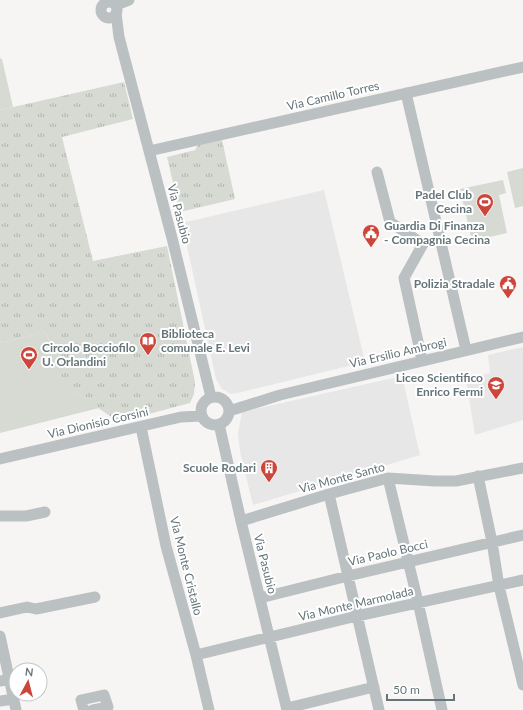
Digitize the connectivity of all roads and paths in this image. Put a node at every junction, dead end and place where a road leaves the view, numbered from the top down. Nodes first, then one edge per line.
1 (129, 0) edge
2 (115, 5) edge
3 (103, 8) edge
4 (119, 37) junction
5 (523, 67) edge
6 (406, 93) junction
7 (149, 151) junction
8 (377, 172) dead end
9 (523, 337) edge
10 (466, 350) junction
11 (422, 360) junction
12 (211, 398) junction
13 (228, 407) junction
14 (202, 416) junction
15 (219, 424) junction
16 (141, 427) junction
17 (0, 459) edge
18 (523, 468) edge
19 (478, 476) junction
20 (388, 478) junction
21 (329, 494) junction
22 (45, 512) dead end
23 (0, 516) edge
24 (241, 521) junction
25 (523, 535) edge
26 (492, 542) junction
27 (408, 562) junction
28 (348, 576) junction
29 (523, 580) edge
30 (499, 586) junction
31 (95, 597) dead end
32 (260, 598) junction
33 (418, 602) junction
34 (0, 613) edge
35 (358, 616) junction
36 (0, 636) edge
37 (269, 637) junction
38 (196, 655) junction
39 (5, 680) edge
40 (523, 685) edge
41 (374, 687) junction
42 (287, 709) edge
43 (84, 710) edge
44 (93, 710) edge
45 (209, 710) edge
46 (379, 710) edge
47 (442, 710) edge

1 - 2 street
2 - 3 street, Via Pasubio
2 - 4 street, Via Pasubio
3 - 4 street, Via Pasubio
4 - 7 street, Via Pasubio
5 - 6 street, Via Camillo Torres
6 - 7 street, Via Camillo Torres
6 - 10 street
7 - 12 street, Via Pasubio
8 - 11 street
9 - 10 street, Via Ersilio Ambrogi
10 - 11 street, Via Ersilio Ambrogi
11 - 13 street, Via Ersilio Ambrogi
12 - 13 street
12 - 14 street
13 - 15 street
14 - 15 street
14 - 16 street, Via Dionisio Corsini
15 - 24 street, Via Pasubio
16 - 17 street, Via Dionisio Corsini
16 - 38 street, Via Monte Cristallo
18 - 19 street, Via Monte Santo
19 - 20 street, Via Monte Santo
19 - 26 street
20 - 21 street, Via Monte Santo
20 - 27 street
21 - 24 street, Via Monte Santo
21 - 28 street
22 - 23 street
24 - 32 street, Via Pasubio
25 - 26 street, Via Paolo Bocci
26 - 27 street, Via Paolo Bocci
26 - 30 street
27 - 28 street, Via Paolo Bocci
27 - 33 street
28 - 32 street, Via Paolo Bocci
28 - 35 street
29 - 30 street, Via Monte Marmolada
30 - 33 street, Via Monte Marmolada
30 - 40 street
31 - 34 street
32 - 37 street, Via Pasubio
33 - 35 street, Via Monte Marmolada
33 - 47 street
35 - 37 street, Via Monte Marmolada
35 - 41 street
36 - 39 street
37 - 38 street, Via Monte Marmolada
37 - 42 street, Via Pasubio
38 - 45 street, Via Monte Cristallo
41 - 42 street
41 - 46 street
43 - 44 street

